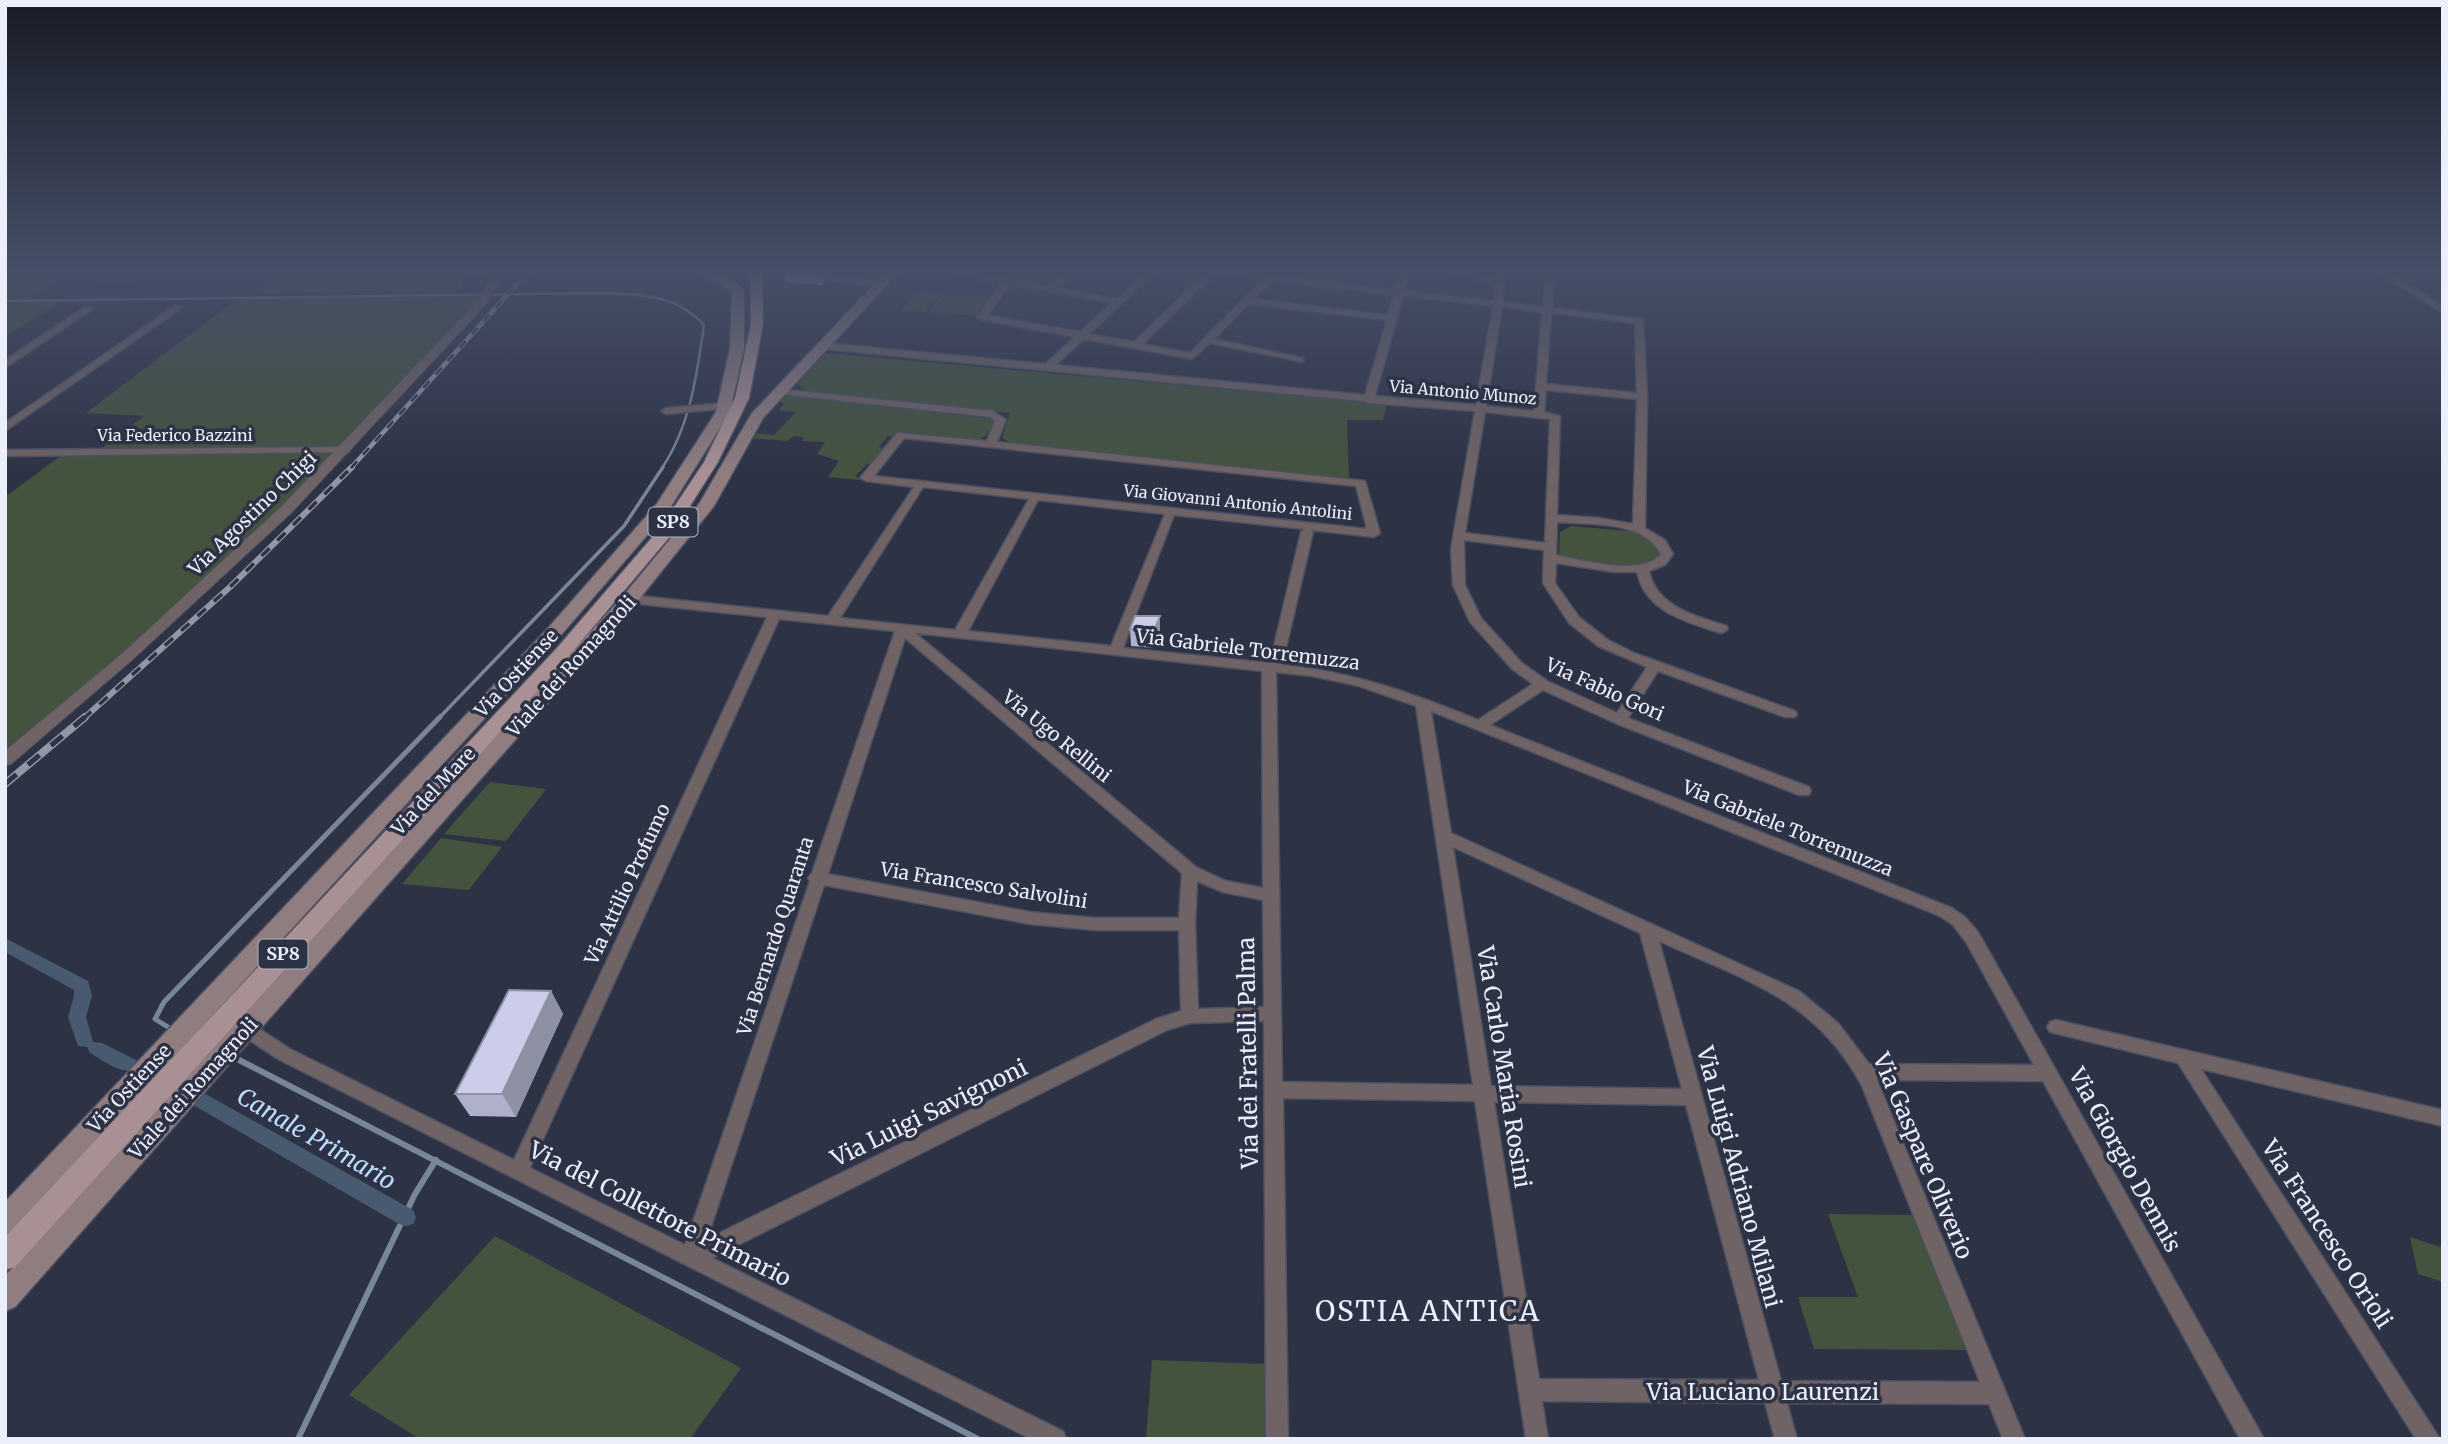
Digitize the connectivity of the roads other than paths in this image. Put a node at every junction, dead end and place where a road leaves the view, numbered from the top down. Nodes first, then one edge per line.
1 (44, 338) edge
2 (134, 338) edge
3 (448, 338) edge
4 (737, 338) edge
5 (754, 338) edge
6 (831, 338) edge
7 (1079, 338) edge
8 (1095, 338) edge
9 (1144, 338) edge
10 (1386, 338) edge
11 (1491, 338) edge
12 (1545, 338) edge
13 (1640, 338) edge
14 (1207, 340) joint
15 (824, 346) junction
16 (1136, 346) junction
17 (1300, 360) dead end
18 (5, 365) edge
19 (1048, 367) junction
20 (1541, 386) junction
21 (781, 391) junction
22 (1642, 397) junction
23 (1369, 400) junction
24 (715, 407) junction
25 (1480, 410) junction
26 (666, 411) dead end
27 (1539, 414) junction
28 (5, 428) edge
29 (991, 444) junction
30 (345, 450) junction
31 (5, 453) edge
32 (918, 489) dead end
33 (1033, 501) dead end
34 (1169, 516) dead end
35 (1552, 518) junction
36 (1639, 528) junction
37 (1307, 532) dead end
38 (1459, 536) junction
39 (1550, 553) junction
40 (1643, 571) junction
41 (631, 599) junction
42 (774, 615) junction
43 (832, 620) junction
44 (902, 629) junction
45 (1723, 629) dead end
46 (959, 635) junction
47 (1115, 652) junction
48 (1654, 667) junction
49 (1272, 668) junction
50 (1542, 684) junction
51 (1423, 703) junction
52 (1790, 714) dead end
53 (1620, 720) junction
54 (1478, 726) junction
55 (5, 760) edge
56 (1804, 791) dead end
57 (1443, 836) junction
58 (1190, 871) junction
59 (816, 878) junction
60 (1271, 896) junction
61 (1947, 912) joint
62 (1187, 924) junction
63 (1647, 928) junction
64 (1273, 1014) junction
65 (1190, 1016) junction
66 (2056, 1027) dead end
67 (246, 1029) junction
68 (2183, 1056) junction
69 (1864, 1072) junction
70 (2048, 1073) junction
71 (1273, 1090) junction
72 (1484, 1093) junction
73 (1692, 1097) junction
74 (2443, 1118) edge
75 (519, 1170) junction
76 (5, 1222) edge
77 (5, 1257) edge
78 (691, 1258) junction
79 (5, 1297) edge
80 (1531, 1390) junction
81 (1773, 1393) junction
82 (1996, 1393) junction
83 (1055, 1439) edge
84 (1277, 1439) edge
85 (1537, 1439) edge
86 (1786, 1439) edge
87 (2014, 1439) edge
88 (2253, 1439) edge
89 (2429, 1439) edge

1 - 18 street
2 - 28 street
3 - 30 street, Via Agostino Chigi
4 - 24 main road, Via Ostiense
5 - 77 main road, Via del Mare / SP8
6 - 15 main road, Viale dei Romagnoli
7 - 19 street
8 - 16 street
9 - 16 street
10 - 23 street
11 - 25 street, Via Fabio Gori
12 - 20 street
13 - 22 street
14 - 16 street
14 - 17 street
15 - 19 street, Via Antonio Munoz
15 - 21 main road, Viale dei Romagnoli
19 - 23 street, Via Antonio Munoz
20 - 22 street
20 - 27 street
21 - 29 street
21 - 41 main road, Viale dei Romagnoli
22 - 36 street
23 - 25 street, Via Antonio Munoz
24 - 26 street
24 - 76 main road, Via Ostiense
25 - 27 street, Via Antonio Munoz
25 - 38 street, Via Fabio Gori
27 - 35 street, Via Antonio Munoz
29 - 29 street, Via Giovanni Antonio Antolini
30 - 31 street, Via Federico Bazzini
30 - 55 street, Via Agostino Chigi
32 - 43 street
33 - 46 street
34 - 47 street
35 - 36 street
35 - 39 street
36 - 40 street
37 - 49 street, Via dei Fratelli Palma
38 - 39 street
38 - 50 street, Via Fabio Gori
39 - 40 street
39 - 48 street
40 - 45 street
41 - 42 street, Via Gabriele Torremuzza
41 - 67 main road, Viale dei Romagnoli
42 - 43 street, Via Gabriele Torremuzza
42 - 75 street, Via Attilio Profumo
43 - 44 street, Via Gabriele Torremuzza
44 - 46 street, Via Gabriele Torremuzza
44 - 58 street, Via Ugo Rellini
44 - 59 street, Via Bernardo Quaranta
46 - 47 street, Via Gabriele Torremuzza
47 - 49 street, Via Gabriele Torremuzza
48 - 52 street
48 - 53 street
49 - 51 street, Via Gabriele Torremuzza
49 - 60 street, Via dei Fratelli Palma
50 - 53 street, Via Fabio Gori
50 - 54 street
51 - 54 street, Via Gabriele Torremuzza
51 - 57 street, Via Carlo Maria Rosini
53 - 56 street, Via Fabio Gori
54 - 61 street, Via Gabriele Torremuzza
57 - 63 street, Via Gaspare Oliverio
57 - 72 street, Via Carlo Maria Rosini
58 - 60 street, Via Ugo Rellini
58 - 62 street
59 - 62 street, Via Francesco Salvolini
59 - 78 street, Via Bernardo Quaranta
60 - 64 street, Via dei Fratelli Palma
61 - 70 street, Via Giorgio Dennis
62 - 65 street
63 - 69 street, Via Gaspare Oliverio
63 - 73 street, Via Luigi Adriano Milani
64 - 65 street, Via Luigi Savignoni
64 - 71 street, Via dei Fratelli Palma
65 - 78 street, Via Luigi Savignoni
66 - 68 street
67 - 75 street, Via del Collettore Primario
67 - 79 main road, Viale dei Romagnoli
68 - 74 street
68 - 89 street, Via Francesco Orioli
69 - 70 street
69 - 82 street, Via Gaspare Oliverio
70 - 88 street, Via Giorgio Dennis
71 - 72 street
71 - 84 street, Via dei Fratelli Palma
72 - 73 street
72 - 80 street, Via Carlo Maria Rosini
73 - 81 street, Via Luigi Adriano Milani
75 - 78 street, Via del Collettore Primario
78 - 83 street, Via del Collettore Primario
80 - 81 street, Via Luciano Laurenzi
80 - 85 street, Via Carlo Maria Rosini
81 - 82 street, Via Luciano Laurenzi
81 - 86 street, Via Luigi Adriano Milani
82 - 87 street, Via Gaspare Oliverio

